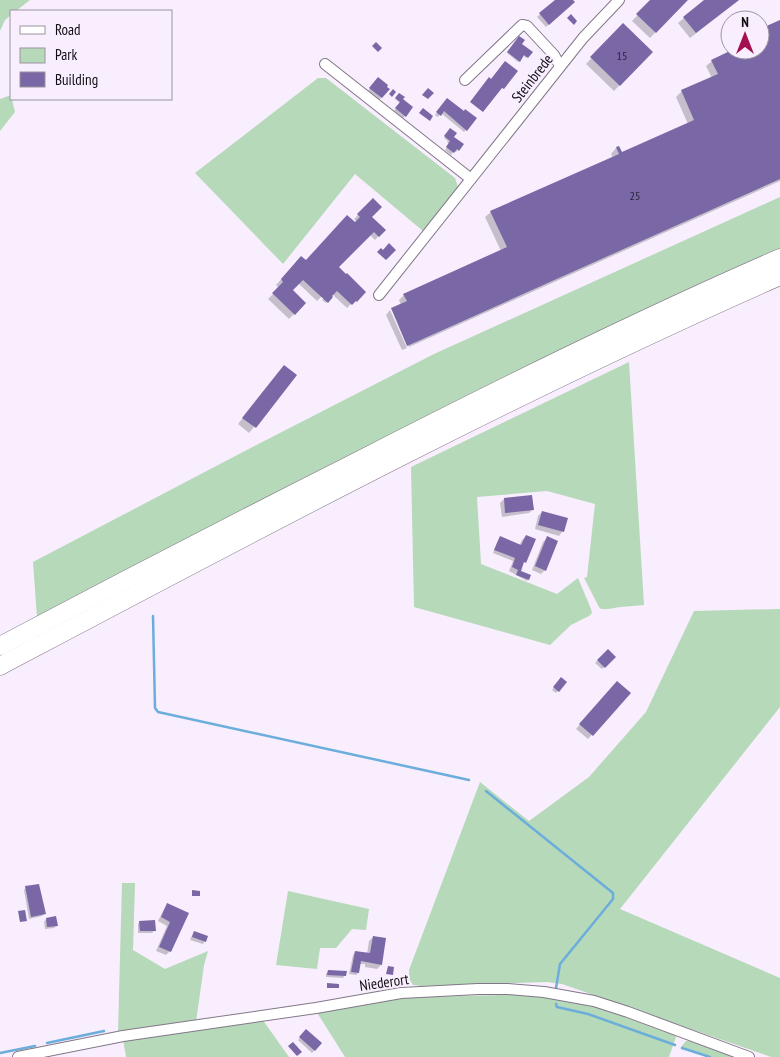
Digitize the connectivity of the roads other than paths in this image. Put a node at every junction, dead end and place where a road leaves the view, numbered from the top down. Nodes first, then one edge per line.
1 (619, 0) edge
2 (325, 64) dead end
3 (560, 66) junction
4 (466, 80) dead end
5 (472, 179) junction
6 (780, 258) edge
7 (780, 276) edge
8 (379, 295) dead end
9 (0, 646) edge
10 (0, 666) edge
11 (18, 1057) edge
12 (749, 1057) edge

1 - 3 street, Steinbrede
2 - 5 street
3 - 4 street
3 - 5 street, Steinbrede
5 - 8 street, Steinbrede
6 - 9 highway
7 - 10 highway
11 - 12 street, Niederort

